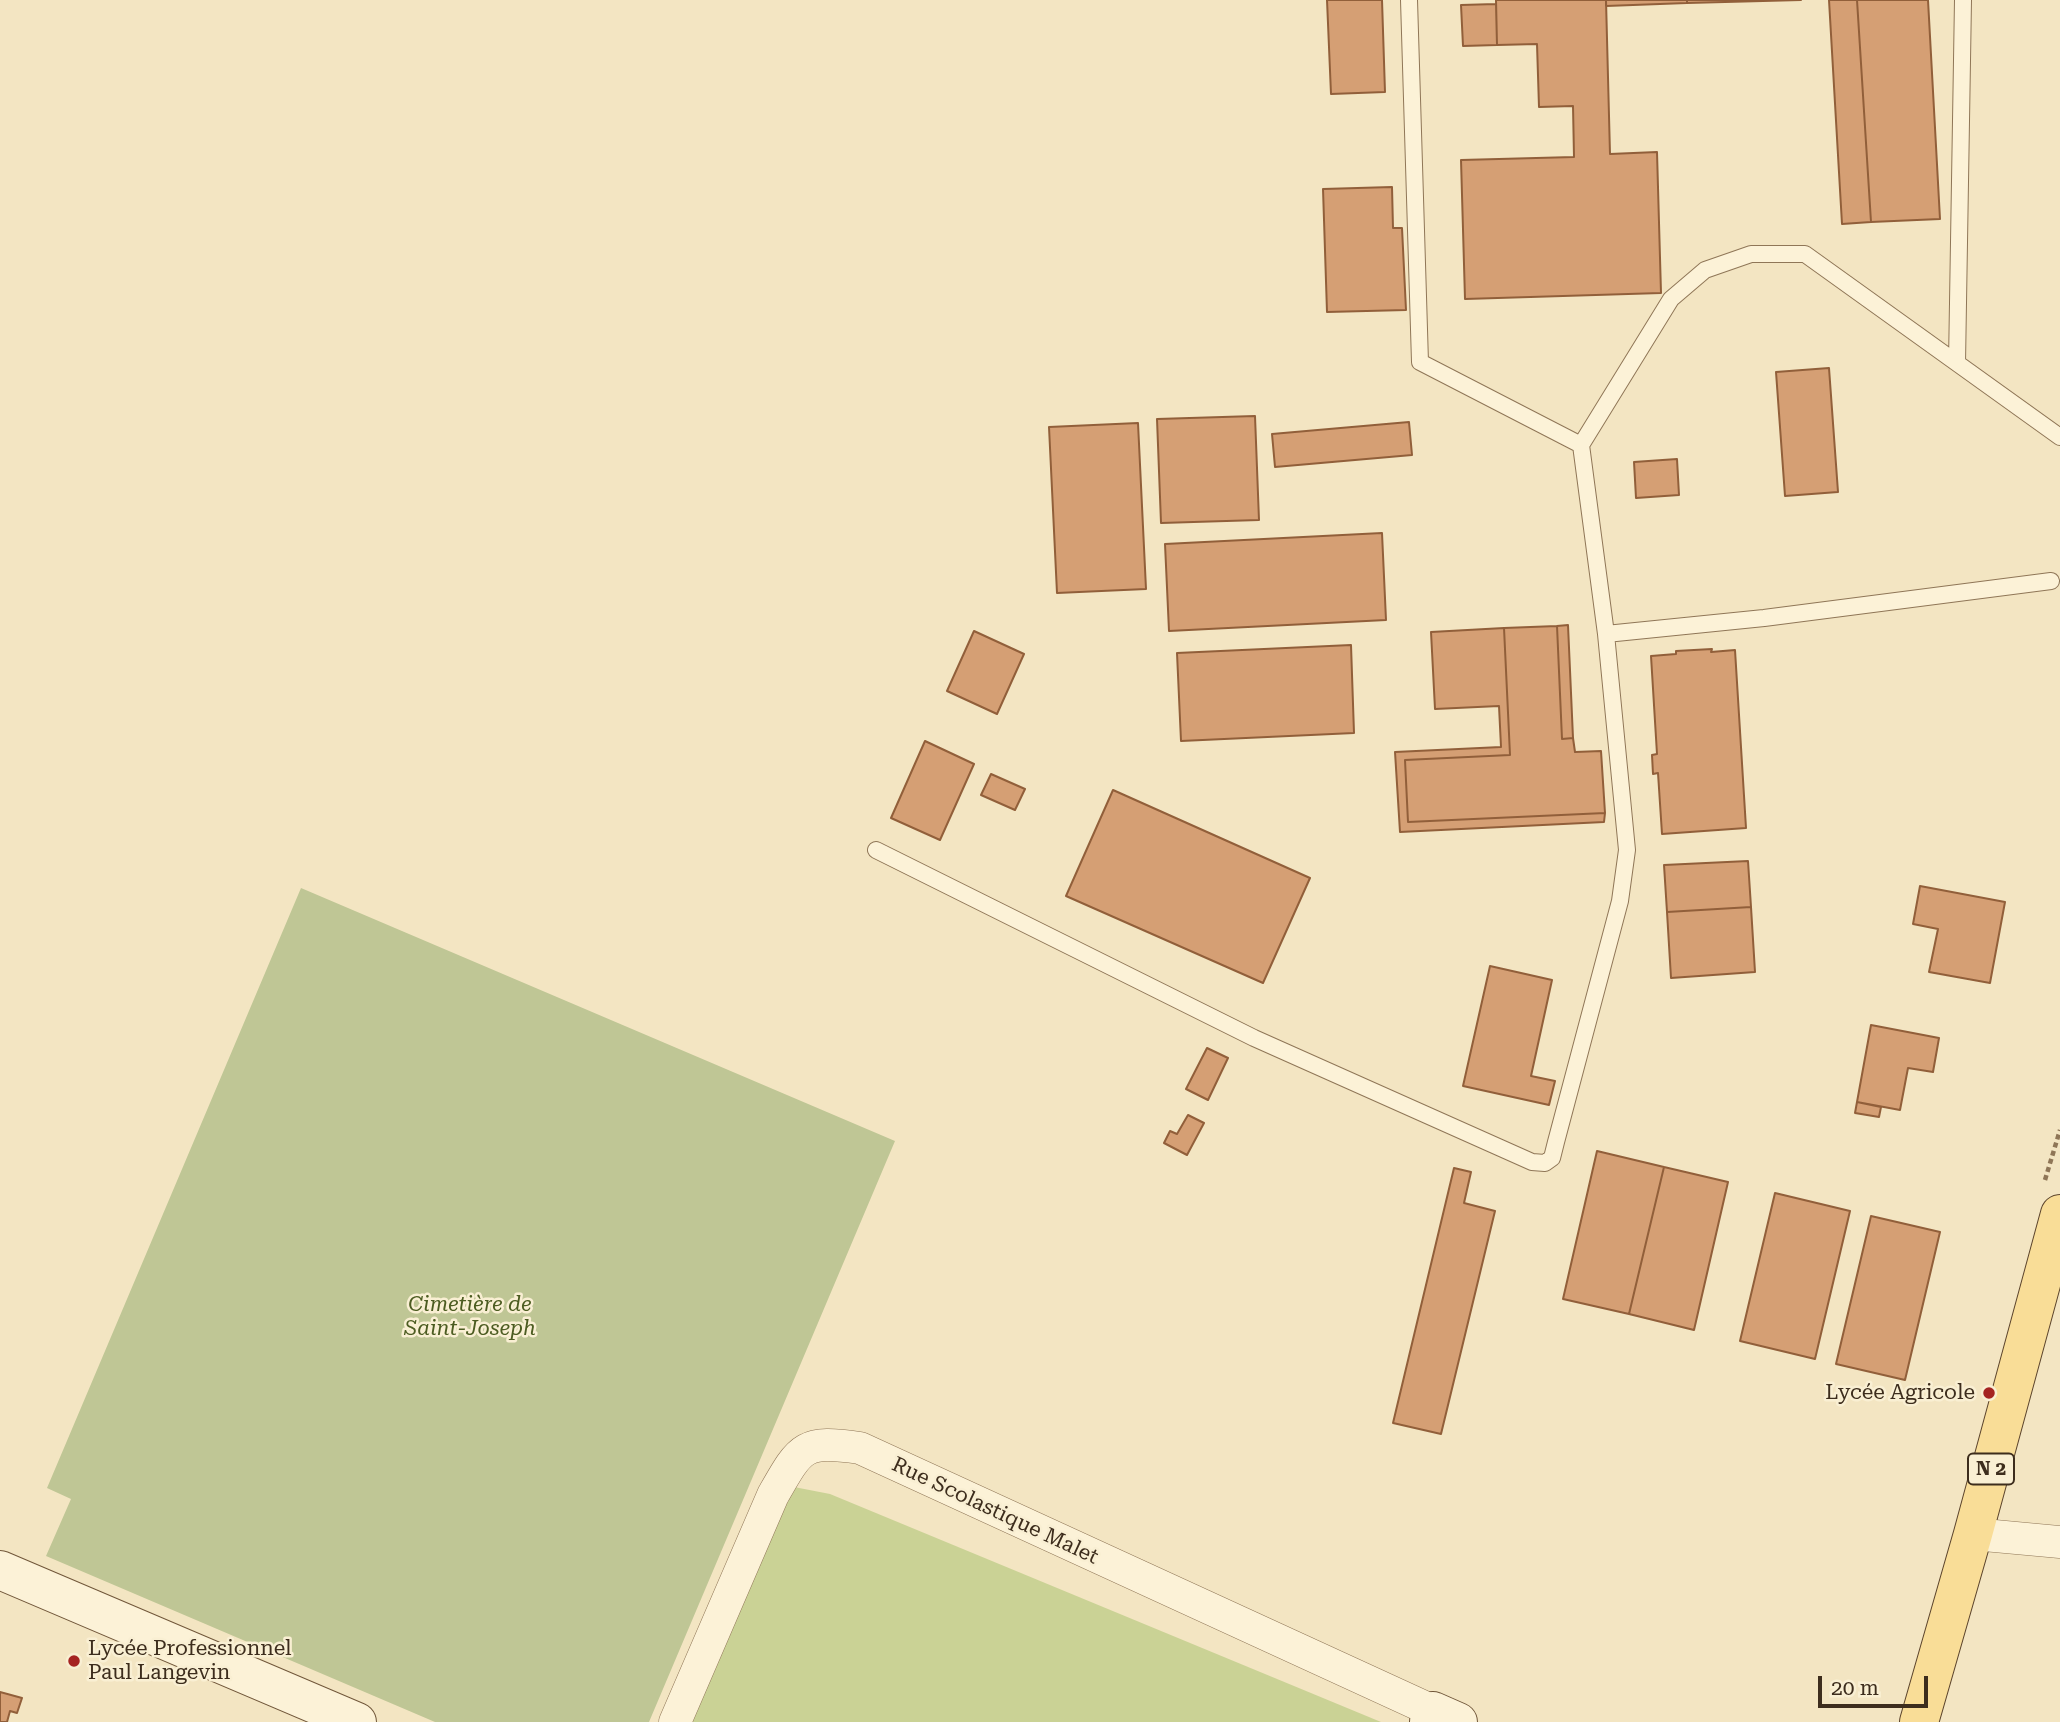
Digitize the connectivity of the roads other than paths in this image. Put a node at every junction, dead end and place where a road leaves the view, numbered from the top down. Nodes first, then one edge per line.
1 (1409, 0) edge
2 (1963, 0) edge
3 (1957, 363) junction
4 (2060, 437) edge
5 (1581, 444) junction
6 (2051, 581) dead end
7 (1606, 634) junction
8 (876, 850) dead end
9 (2060, 1214) edge
10 (1973, 1534) junction
11 (2060, 1542) edge
12 (0, 1570) edge
13 (1440, 1718) edge
14 (357, 1722) edge
15 (675, 1722) edge
16 (1919, 1722) edge

1 - 5 lane
2 - 3 lane
3 - 4 lane
3 - 5 lane
5 - 7 lane
6 - 7 lane
7 - 8 lane
9 - 10 main road, N 2
10 - 11 street
10 - 16 main road, N 2
12 - 14 street
13 - 15 street, Rue Scolastique Malet

